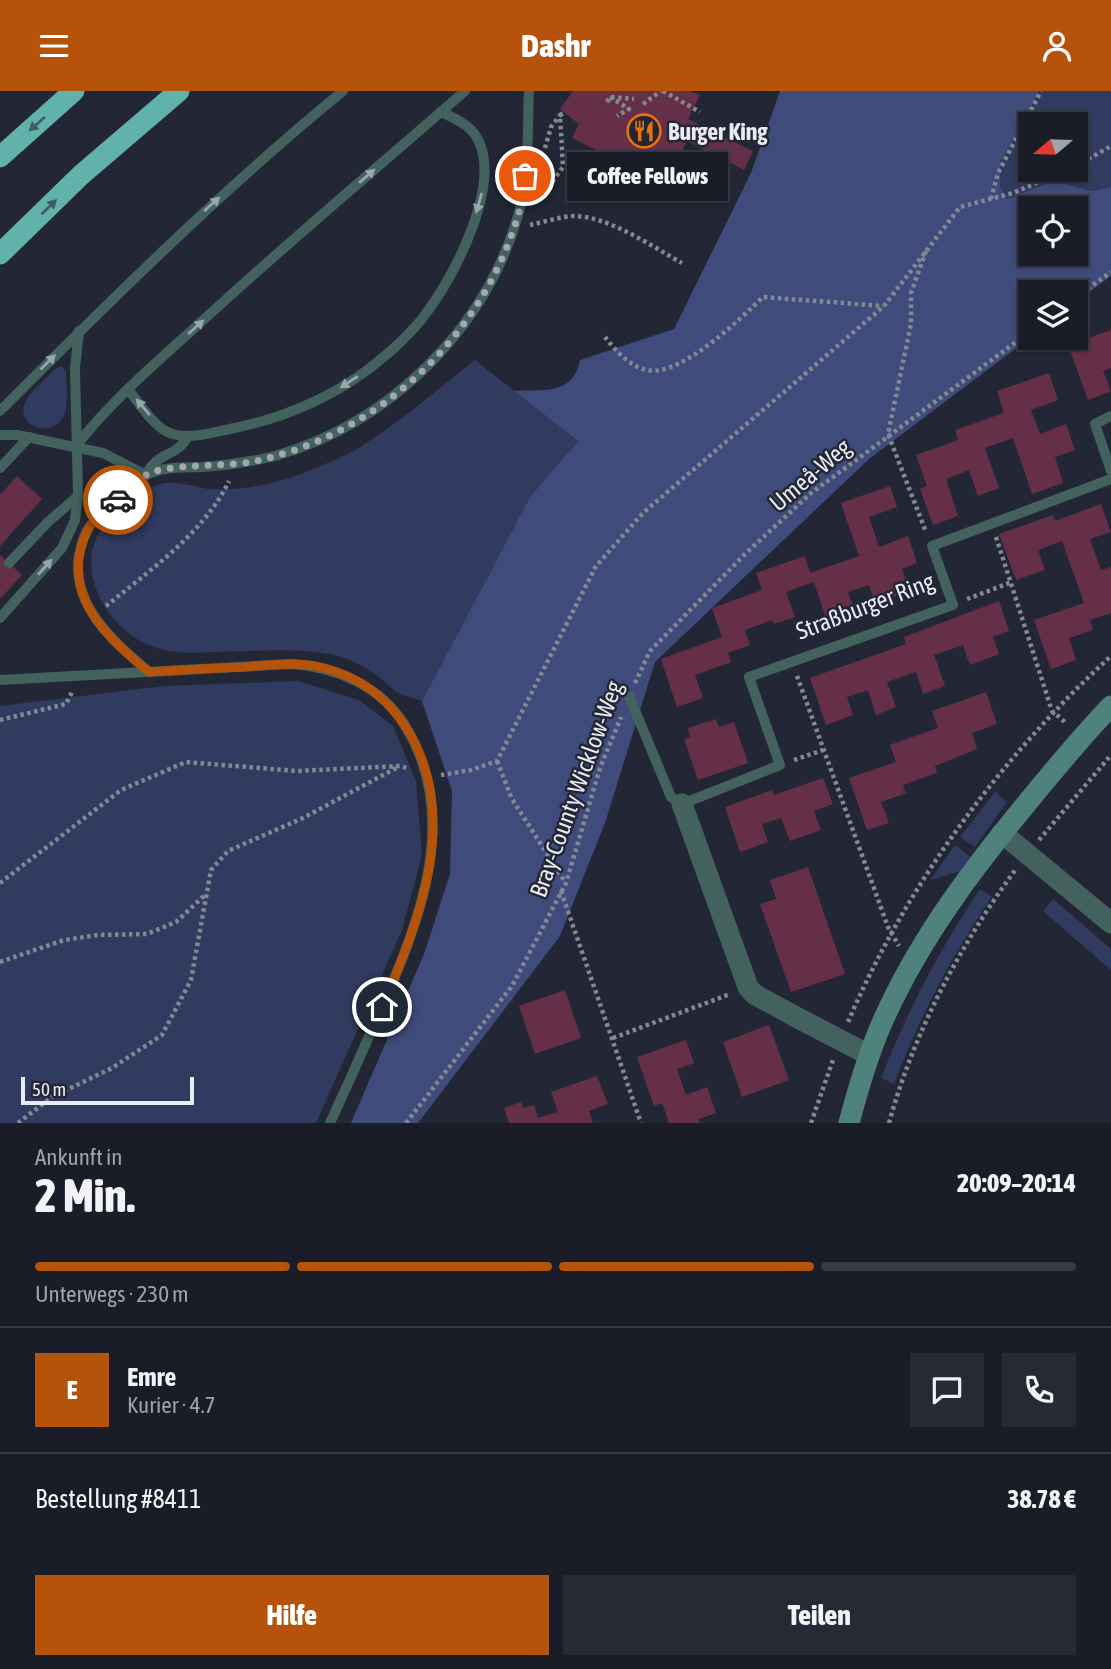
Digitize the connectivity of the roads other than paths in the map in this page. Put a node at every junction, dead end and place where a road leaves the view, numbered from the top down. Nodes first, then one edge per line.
1 (74, 91) edge
2 (179, 91) edge
3 (343, 91) edge
4 (465, 91) edge
5 (529, 91) edge
6 (441, 112) junction
7 (0, 157) edge
8 (0, 254) edge
9 (79, 331) junction
10 (128, 389) junction
11 (0, 411) edge
12 (1111, 416) edge
13 (0, 435) edge
14 (188, 436) junction
15 (29, 437) junction
16 (76, 446) junction
17 (0, 468) edge
18 (1111, 471) edge
19 (146, 475) junction
20 (1111, 479) edge
21 (78, 496) junction
22 (62, 548) junction
23 (80, 553) junction
24 (9, 563) dead end
25 (0, 618) edge
26 (149, 672) junction
27 (0, 680) edge
28 (629, 696) road end
29 (1111, 706) edge
30 (682, 804) junction
31 (1002, 832) junction
32 (1111, 923) edge
33 (869, 1055) junction
34 (330, 1123) edge
35 (849, 1123) edge

1 -> 7 highway
8 -> 2 highway
9 -> 3 lane
4 - 6 lane
5 - 19 lane
10 -> 6 lane
6 -> 14 lane
11 -> 9 lane
9 - 16 lane
14 -> 10 lane
10 - 16 lane
12 - 18 lane
13 - 15 lane
14 - 19 lane
15 - 16 lane
15 - 17 lane
16 - 19 lane
16 - 21 lane
19 - 23 lane
20 - 30 lane, Straßburger Ring
21 - 22 lane
21 - 24 lane
22 - 23 lane
25 -> 22 lane
23 - 26 lane
26 - 27 lane
26 - 34 lane
28 - 30 lane
29 - 31 street
30 - 33 street
31 - 32 street
31 - 33 street
33 - 35 street

